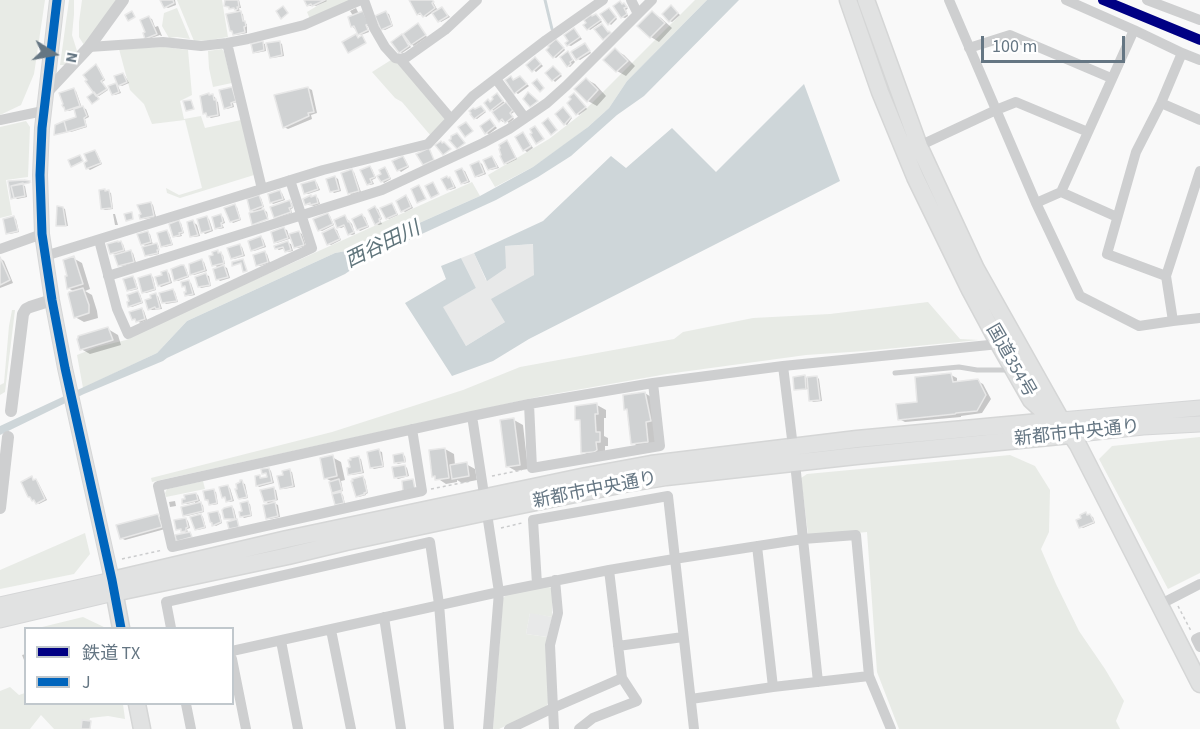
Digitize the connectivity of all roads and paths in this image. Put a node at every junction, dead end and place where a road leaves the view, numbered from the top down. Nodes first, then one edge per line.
1 (57, 0) edge
2 (123, 0) edge
3 (362, 0) edge
4 (477, 0) edge
5 (603, 0) edge
6 (631, 0) edge
7 (652, 0) edge
8 (848, 0) edge
9 (866, 0) edge
10 (949, 0) edge
11 (1066, 0) edge
12 (1147, 0) edge
13 (638, 14) junction
14 (1200, 21) edge
15 (1134, 30) junction
16 (227, 43) junction
17 (89, 47) junction
18 (969, 48) junction
19 (1182, 52) junction
20 (400, 58) junction
21 (1200, 60) edge
22 (1111, 78) junction
23 (496, 79) junction
24 (45, 94) junction
25 (1161, 103) junction
26 (996, 110) junction
27 (43, 111) junction
28 (525, 118) junction
29 (451, 119) junction
30 (0, 120) edge
31 (1200, 120) edge
32 (1088, 132) junction
33 (919, 146) junction
34 (1200, 171) edge
35 (290, 180) junction
36 (262, 189) junction
37 (1061, 192) junction
38 (1035, 203) junction
39 (301, 215) junction
40 (1117, 217) junction
41 (42, 234) junction
42 (99, 240) junction
43 (0, 249) edge
44 (45, 256) junction
45 (108, 276) junction
46 (1166, 276) junction
47 (52, 300) junction
48 (1200, 318) edge
49 (1173, 321) junction
50 (999, 344) junction
51 (783, 366) junction
52 (1014, 370) junction
53 (895, 373) dead end
54 (653, 383) junction
55 (529, 404) junction
56 (1200, 408) edge
57 (11, 411) dead end
58 (472, 416) junction
59 (1057, 420) junction
60 (1200, 424) edge
61 (412, 429) junction
62 (1070, 435) junction
63 (8, 437) dead end
64 (794, 455) junction
65 (532, 468) junction
66 (488, 477) dead end
67 (476, 480) dead end
68 (422, 491) junction
69 (486, 505) junction
70 (0, 508) edge
71 (534, 520) junction
72 (496, 529) dead end
73 (803, 540) junction
74 (757, 546) junction
75 (172, 548) junction
76 (122, 559) dead end
77 (674, 559) junction
78 (609, 570) junction
79 (555, 580) junction
80 (537, 584) junction
81 (1200, 584) edge
82 (113, 586) junction
83 (499, 592) junction
84 (1166, 601) junction
85 (439, 604) junction
86 (0, 605) edge
87 (384, 617) junction
88 (0, 620) edge
89 (122, 627) edge
90 (171, 627) edge
91 (331, 630) junction
92 (683, 637) junction
93 (281, 641) junction
94 (1199, 641) edge
95 (618, 646) junction
96 (234, 651) edge
97 (234, 669) edge
98 (869, 676) junction
99 (622, 678) junction
100 (818, 682) junction
101 (1200, 684) edge
102 (773, 687) junction
103 (691, 699) junction
104 (137, 705) edge
105 (186, 705) edge
106 (553, 708) junction
107 (142, 729) edge
108 (191, 729) edge
109 (246, 729) edge
110 (298, 729) edge
111 (351, 729) edge
112 (401, 729) edge
113 (449, 729) edge
114 (488, 729) edge
115 (509, 729) edge
116 (554, 729) edge
117 (579, 729) edge
118 (694, 729) edge
119 (891, 729) edge

1 - 24 main road
2 - 17 street
3 - 16 street
3 - 20 street
4 - 20 street
5 - 23 street
6 - 13 street
7 - 13 street
8 - 50 highway, 国道354号
9 - 33 highway, 国道354号
10 - 18 street
11 - 15 street
12 - 14 street
13 - 28 street
15 - 19 street
15 - 22 street
16 - 17 street
16 - 36 street
17 - 24 street
18 - 22 street
18 - 26 street
19 - 21 street
19 - 25 street
20 - 29 street
22 - 32 street
23 - 28 street
23 - 29 street
24 - 27 main road
25 - 31 street
25 - 40 street
26 - 32 street
26 - 33 street
26 - 38 street
27 - 30 street
27 - 41 main road
28 - 39 street
29 - 35 street
32 - 37 street
33 - 59 highway, 国道354号
34 - 46 street
35 - 36 street
35 - 39 street
36 - 42 street
37 - 38 street
37 - 40 street
38 - 49 street
39 - 45 street
39 - 45 street
40 - 46 street
41 - 43 street
41 - 44 main road
42 - 44 street
42 - 45 street
44 - 47 main road
46 - 49 street
47 - 57 street
47 - 82 main road
48 - 49 street
50 - 51 street
50 - 52 highway, 国道354号
51 - 54 street
51 - 64 street
52 - 53 lane
52 - 59 highway, 国道354号
54 - 55 street
54 - 65 street
55 - 58 street
55 - 65 street
56 - 59 main road, 新都市中央通り
58 - 61 street
58 - 69 street
59 - 62 highway, 国道354号
59 - 64 highway, 新都市中央通り
60 - 62 main road, 新都市中央通り
61 - 68 street
61 - 75 street
62 - 64 highway, 新都市中央通り
62 - 84 highway, 国道354号
63 - 70 street
64 - 69 highway, 新都市中央通り
64 - 73 street
65 - 66 path
67 - 68 path
68 - 75 street
69 - 82 highway, 新都市中央通り
69 - 83 street
71 - 72 path
71 - 77 street
71 - 80 street
73 - 74 street
73 - 98 street
73 - 100 street
74 - 77 street
74 - 102 street
75 - 76 path
77 - 78 street
77 - 92 street
78 - 79 street
78 - 95 street
79 - 80 street
79 - 106 street
80 - 83 street
81 - 84 street
82 - 86 main road, 新都市中央通り
82 - 88 main road, 新都市中央通り
82 - 89 highway
83 - 85 street
83 - 114 street
84 - 94 path
84 - 101 highway, 国道354号
85 - 87 street
85 - 90 street
85 - 113 street
87 - 91 street
87 - 112 street
91 - 93 street
91 - 111 street
92 - 95 street
92 - 103 street
93 - 96 street
93 - 110 street
95 - 99 street
97 - 109 street
98 - 100 street
98 - 119 street
99 - 106 street
99 - 117 street
100 - 102 street
102 - 103 street
103 - 118 street
104 - 107 highway
105 - 108 street
106 - 115 street
106 - 116 street

